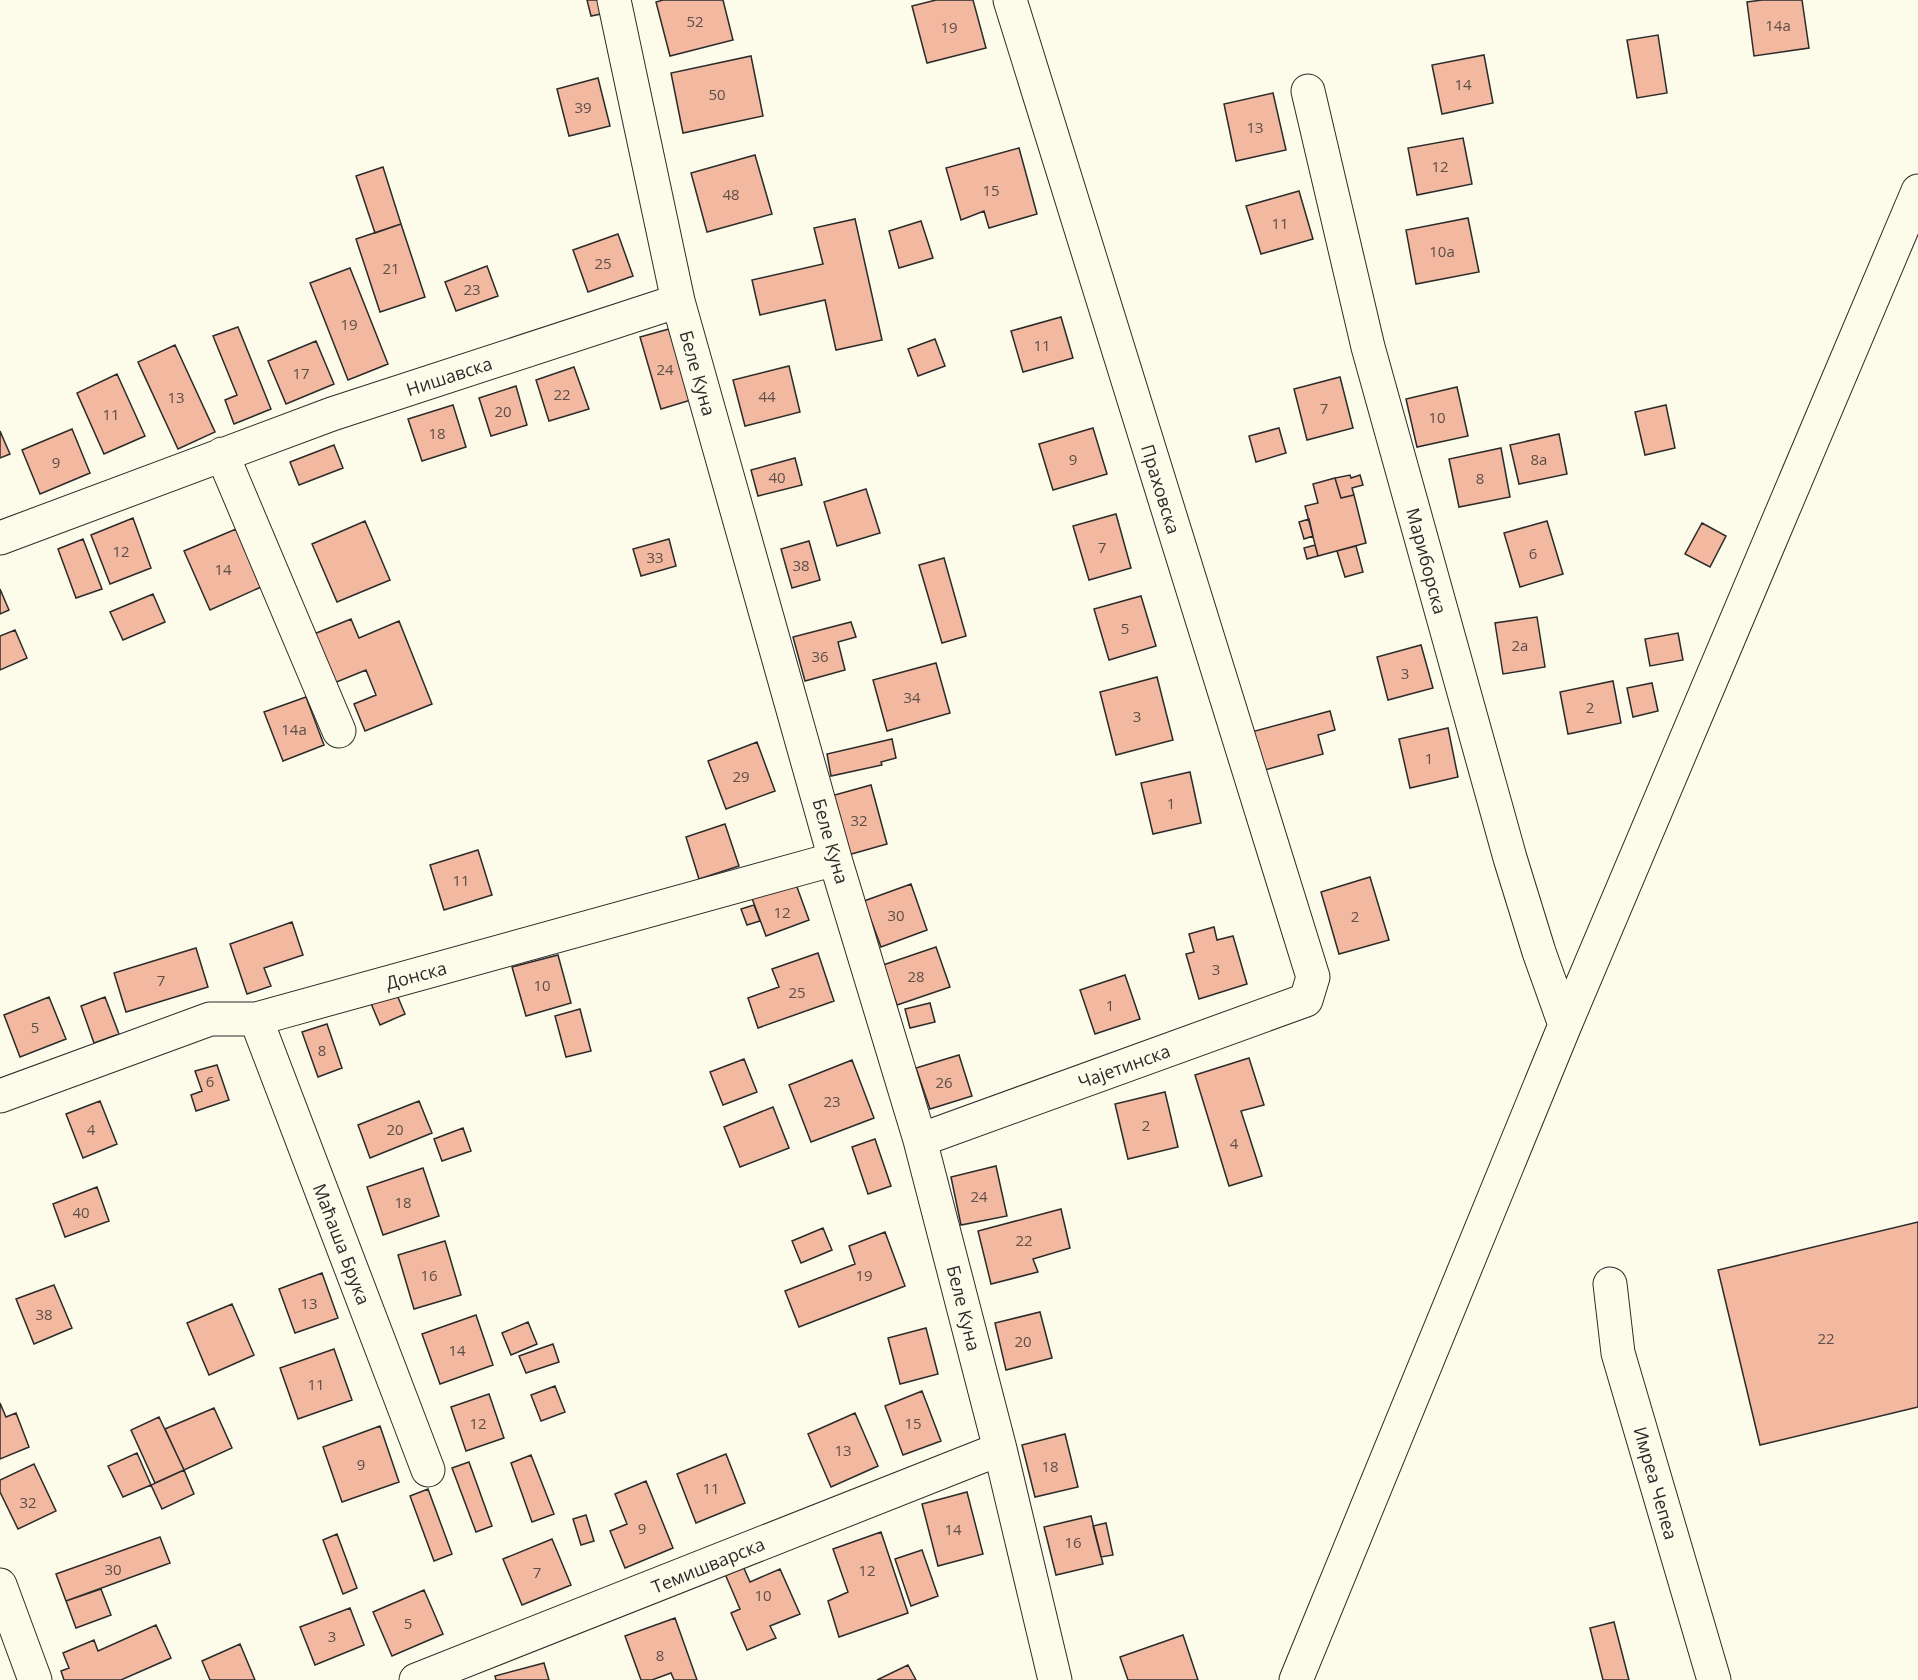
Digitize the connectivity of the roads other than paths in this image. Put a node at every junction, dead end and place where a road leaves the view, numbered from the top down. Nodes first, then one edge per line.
1 (614, 0) edge
2 (1010, 0) edge
3 (1308, 92) dead end
4 (1918, 191) edge
5 (678, 302) junction
6 (222, 454) junction
7 (0, 538) edge
8 (339, 731) dead end
9 (835, 859) junction
10 (1313, 977) joint
11 (256, 1019) junction
12 (1565, 1025) junction
13 (0, 1096) edge
14 (920, 1140) junction
15 (1610, 1284) dead end
16 (1000, 1449) junction
17 (428, 1470) dead end
18 (2, 1595) edge
19 (457, 1673) edge
20 (36, 1680) edge
21 (416, 1680) edge
22 (1055, 1680) edge
23 (1296, 1680) edge
24 (1714, 1680) edge

1 - 5 street, Беле Куна
2 - 10 street, Праховска
3 - 12 street, Мариборска
4 - 12 street
5 - 6 street, Нишавска
5 - 9 street, Беле Куна
6 - 7 street, Нишавска
6 - 8 street
9 - 11 street, Донска
9 - 14 street, Беле Куна
10 - 14 street, Чајетинска
11 - 13 street, Донска
11 - 17 street, Маћаша Брука
12 - 23 street
14 - 16 street, Беле Куна
15 - 24 street, Имреа Чепеа
16 - 19 street, Темишварска
16 - 22 street, Беле Куна
18 - 20 street
19 - 21 street, Темишварска

